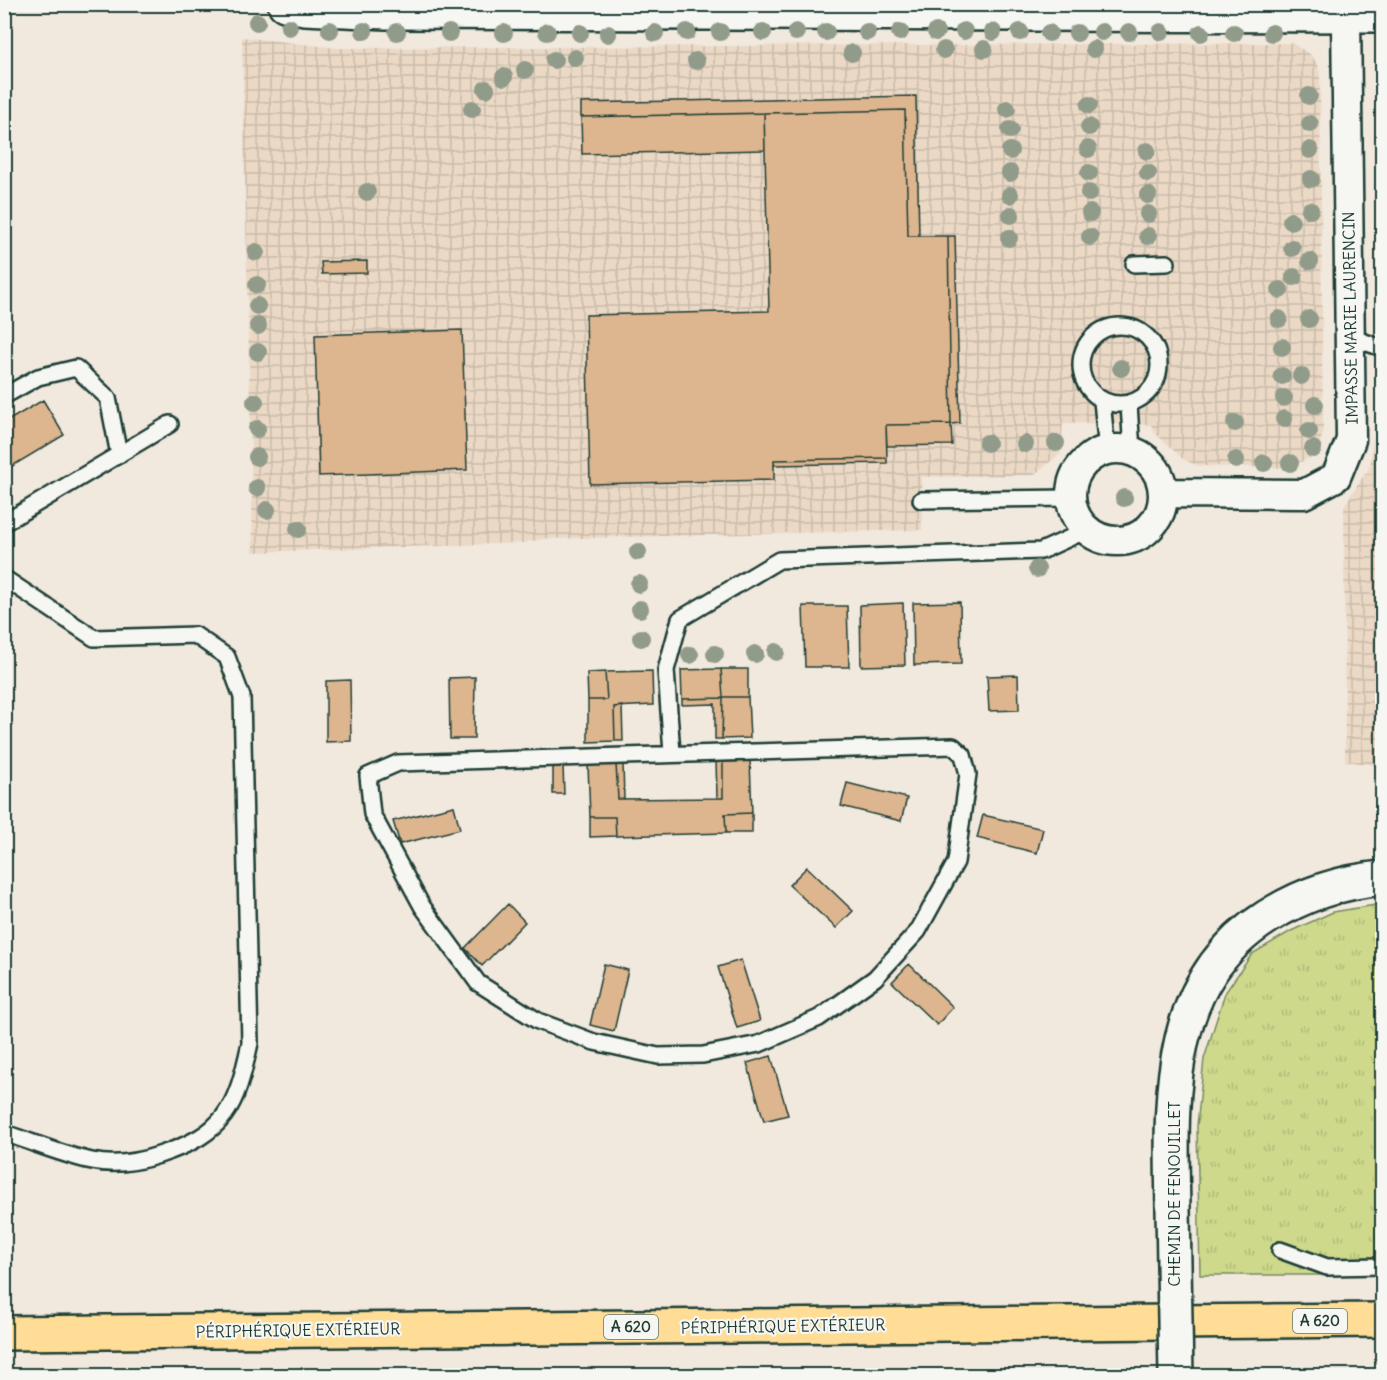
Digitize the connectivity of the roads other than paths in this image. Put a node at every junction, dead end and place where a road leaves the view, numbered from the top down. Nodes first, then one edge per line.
1 (285, 4) edge
2 (1346, 14) junction
3 (1383, 15) edge
4 (1167, 263) dead end
5 (1134, 264) dead end
6 (1350, 337) junction
7 (1383, 348) edge
8 (4, 396) edge
9 (1102, 401) junction
10 (1129, 404) junction
11 (170, 423) dead end
12 (1119, 451) junction
13 (118, 455) junction
14 (1163, 493) junction
15 (1071, 498) junction
16 (921, 500) dead end
17 (4, 523) edge
18 (1087, 530) junction
19 (4, 578) edge
20 (672, 753) junction
21 (1383, 878) edge
22 (4, 1132) edge
23 (1280, 1250) dead end
24 (1383, 1266) edge
25 (1383, 1320) edge
26 (4, 1333) edge
27 (1176, 1376) edge

1 - 2 street
2 - 3 street
2 - 6 street, IMPASSE MARIE LAURENCIN
4 - 5 lane
6 - 7 lane
6 - 14 street, IMPASSE MARIE LAURENCIN
8 - 13 lane
9 - 10 lane
9 - 10 lane
9 - 12 lane
10 - 12 lane
11 - 13 lane
12 - 14 street
12 - 15 street
13 - 17 lane
14 - 18 street
15 - 16 lane
15 - 18 street
18 - 20 lane
19 - 22 lane
20 - 20 lane
21 - 27 street, CHEMIN DE FENOUILLET, bridge
23 - 24 lane
25 - 26 highway, PÉRIPHÉRIQUE EXTÉRIEUR / A 620

